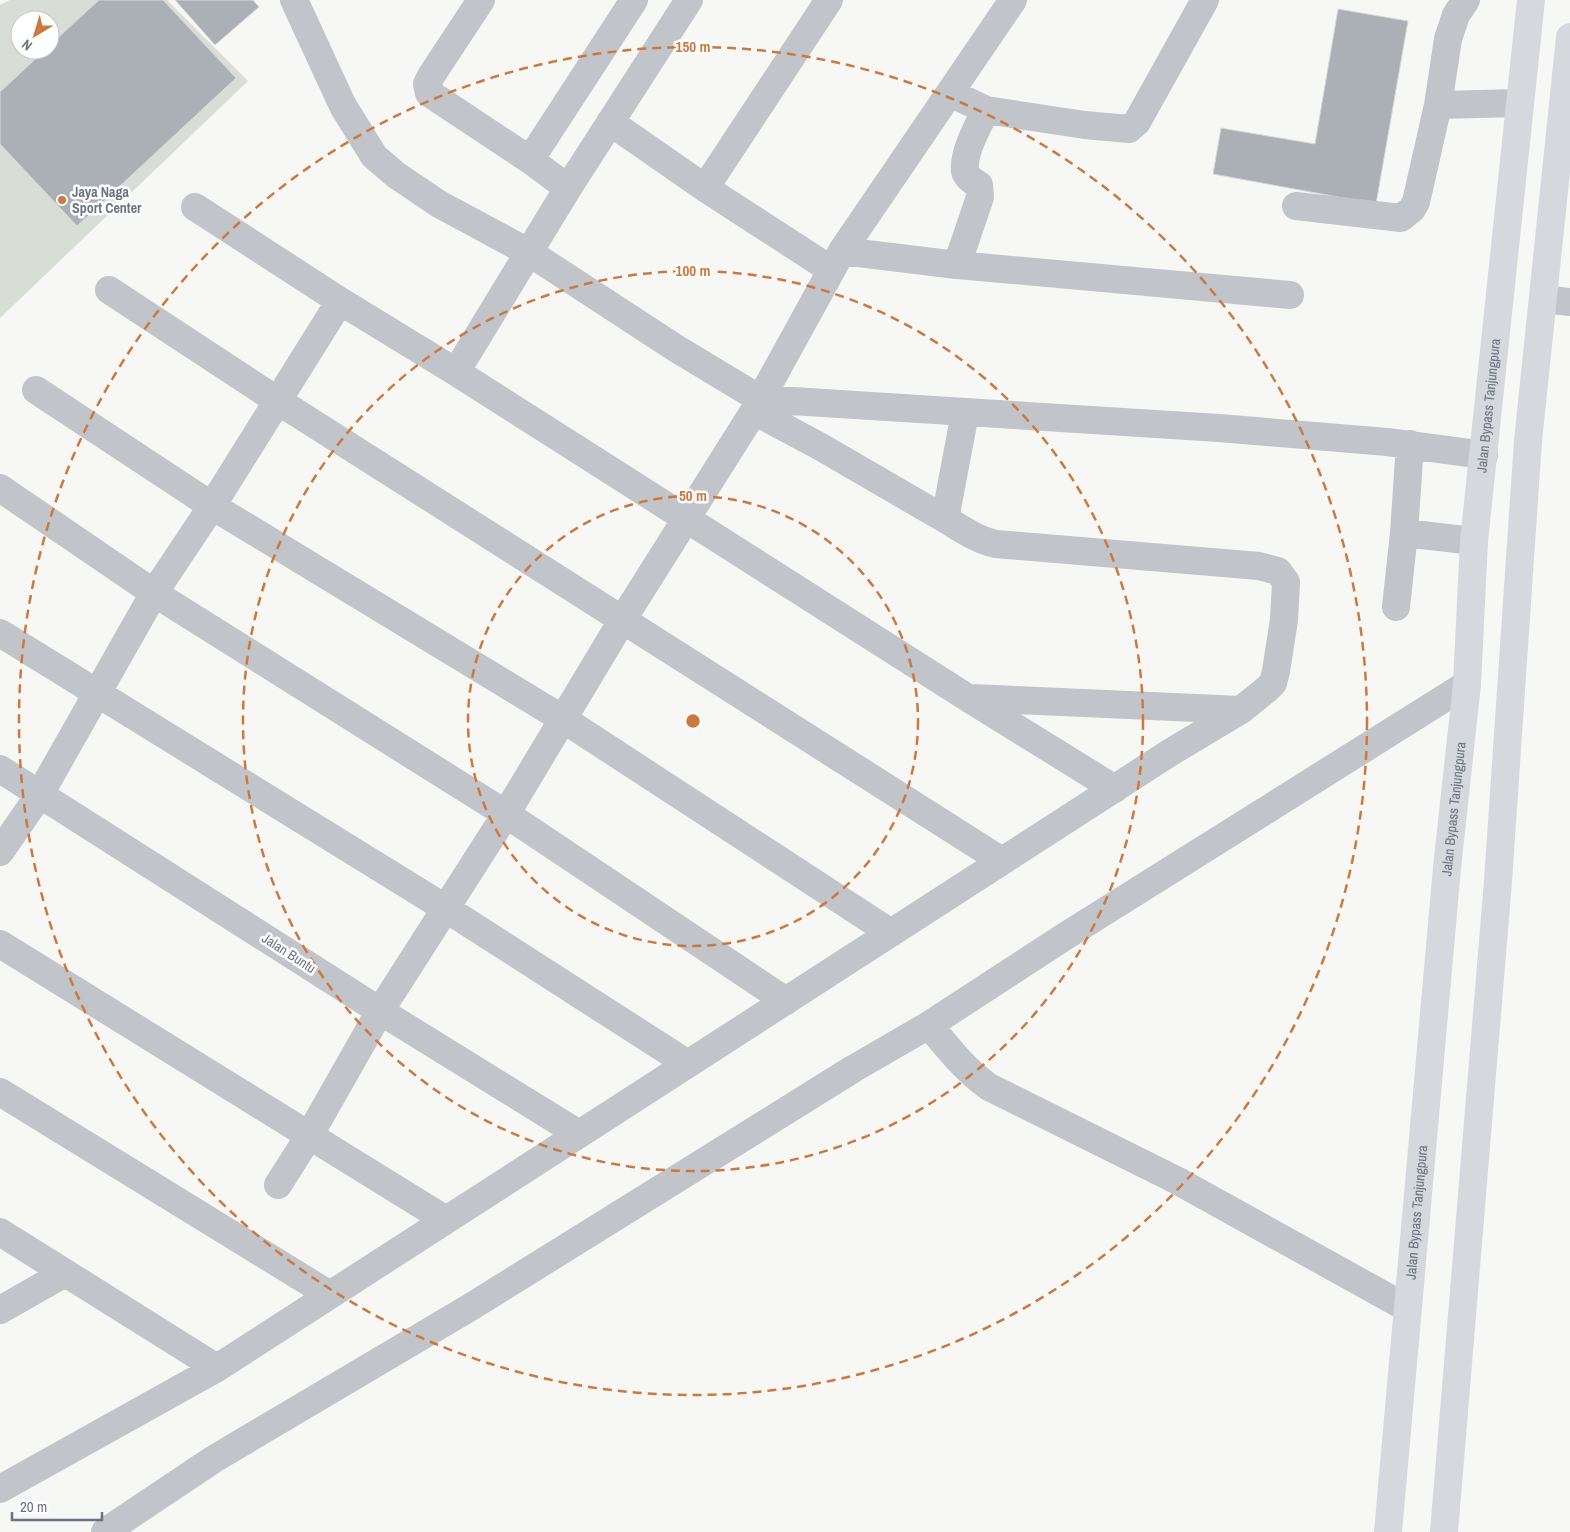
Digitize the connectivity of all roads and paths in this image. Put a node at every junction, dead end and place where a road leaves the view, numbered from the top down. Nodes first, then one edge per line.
1 (294, 0) edge
2 (481, 0) edge
3 (634, 0) edge
4 (690, 0) edge
5 (829, 0) edge
6 (1013, 0) edge
7 (1205, 0) edge
8 (1466, 0) edge
9 (1520, 0) edge
10 (1531, 0) edge
11 (1570, 38) edge
12 (1567, 81) edge
13 (950, 93) junction
14 (1521, 94) junction
15 (1438, 105) junction
16 (986, 110) junction
17 (610, 122) junction
18 (530, 160) junction
19 (568, 188) junction
20 (705, 188) junction
21 (1296, 206) dead end
22 (194, 207) dead end
23 (530, 253) junction
24 (836, 260) junction
25 (958, 265) junction
26 (109, 290) dead end
27 (1290, 295) dead end
28 (1543, 299) junction
29 (340, 302) junction
30 (1570, 302) edge
31 (456, 372) junction
32 (36, 390) dead end
33 (278, 401) junction
34 (757, 405) junction
35 (965, 413) junction
36 (1410, 444) junction
37 (1484, 455) junction
38 (0, 488) edge
39 (212, 506) junction
40 (945, 519) junction
41 (686, 520) junction
42 (1404, 533) junction
43 (1474, 541) junction
44 (154, 593) junction
45 (1396, 607) dead end
46 (623, 619) junction
47 (0, 634) edge
48 (1467, 684) junction
49 (96, 694) junction
50 (968, 698) junction
51 (1241, 710) junction
52 (563, 719) junction
53 (0, 769) edge
54 (1115, 789) junction
55 (40, 794) junction
56 (506, 814) junction
57 (0, 852) edge
58 (1002, 861) junction
59 (445, 908) junction
60 (891, 933) junction
61 (0, 944) edge
62 (786, 1001) junction
63 (380, 1011) junction
64 (930, 1025) junction
65 (688, 1064) junction
66 (0, 1092) edge
67 (579, 1134) junction
68 (309, 1136) junction
69 (278, 1185) dead end
70 (446, 1220) junction
71 (0, 1232) edge
72 (65, 1273) junction
73 (330, 1295) junction
74 (1407, 1308) junction
75 (0, 1310) edge
76 (217, 1368) junction
77 (0, 1489) edge
78 (105, 1532) edge
79 (1388, 1532) edge
80 (1444, 1532) edge

1 - 23 street
2 - 18 street
3 - 18 street
4 - 17 street
5 - 20 street
6 - 13 street
7 - 16 street
8 - 15 street
9 - 14 street, Jalan Bypass Tanjungpura
10 - 14 highway, Jalan Bypass Tanjungpura
11 - 12 highway
12 - 28 highway
13 - 16 street
13 - 24 street
14 - 15 street
14 - 37 highway, Jalan Bypass Tanjungpura
15 - 21 street
16 - 25 street
17 - 19 street
17 - 20 street
18 - 19 street
19 - 23 street
20 - 24 street
22 - 29 street
23 - 31 street
23 - 34 street
24 - 25 street
24 - 34 street
25 - 27 street
26 - 33 street
28 - 30 street
28 - 80 highway
29 - 31 street
29 - 33 street
31 - 41 street
32 - 39 street
33 - 39 street
33 - 46 street
34 - 35 street
34 - 40 street
34 - 41 street
35 - 36 street
35 - 40 street
36 - 37 street
36 - 42 street
37 - 43 highway, Jalan Bypass Tanjungpura
38 - 44 street
39 - 44 street
39 - 52 street
40 - 51 street
41 - 46 street
41 - 50 street
42 - 43 street
42 - 45 street
43 - 48 highway, Jalan Bypass Tanjungpura
44 - 49 street
44 - 56 street
46 - 52 street
46 - 58 street
47 - 49 street
48 - 64 street
48 - 74 highway, Jalan Bypass Tanjungpura
49 - 55 street
49 - 59 street
50 - 51 street
50 - 54 street
51 - 54 street
52 - 56 street
52 - 60 street
53 - 55 street, Jalan Buntu
54 - 58 street
55 - 57 street
55 - 63 street, Jalan Buntu
56 - 59 street
56 - 62 street
58 - 60 street
59 - 63 street
59 - 65 street
60 - 62 street
61 - 68 street
62 - 65 street
63 - 67 street, Jalan Buntu
63 - 68 street
64 - 74 street
64 - 78 street
65 - 67 street
66 - 73 street
67 - 70 street
68 - 69 street
68 - 70 street
70 - 73 street
71 - 72 street
72 - 75 street
72 - 76 street
73 - 76 street
74 - 79 highway, Jalan Bypass Tanjungpura
76 - 77 street

